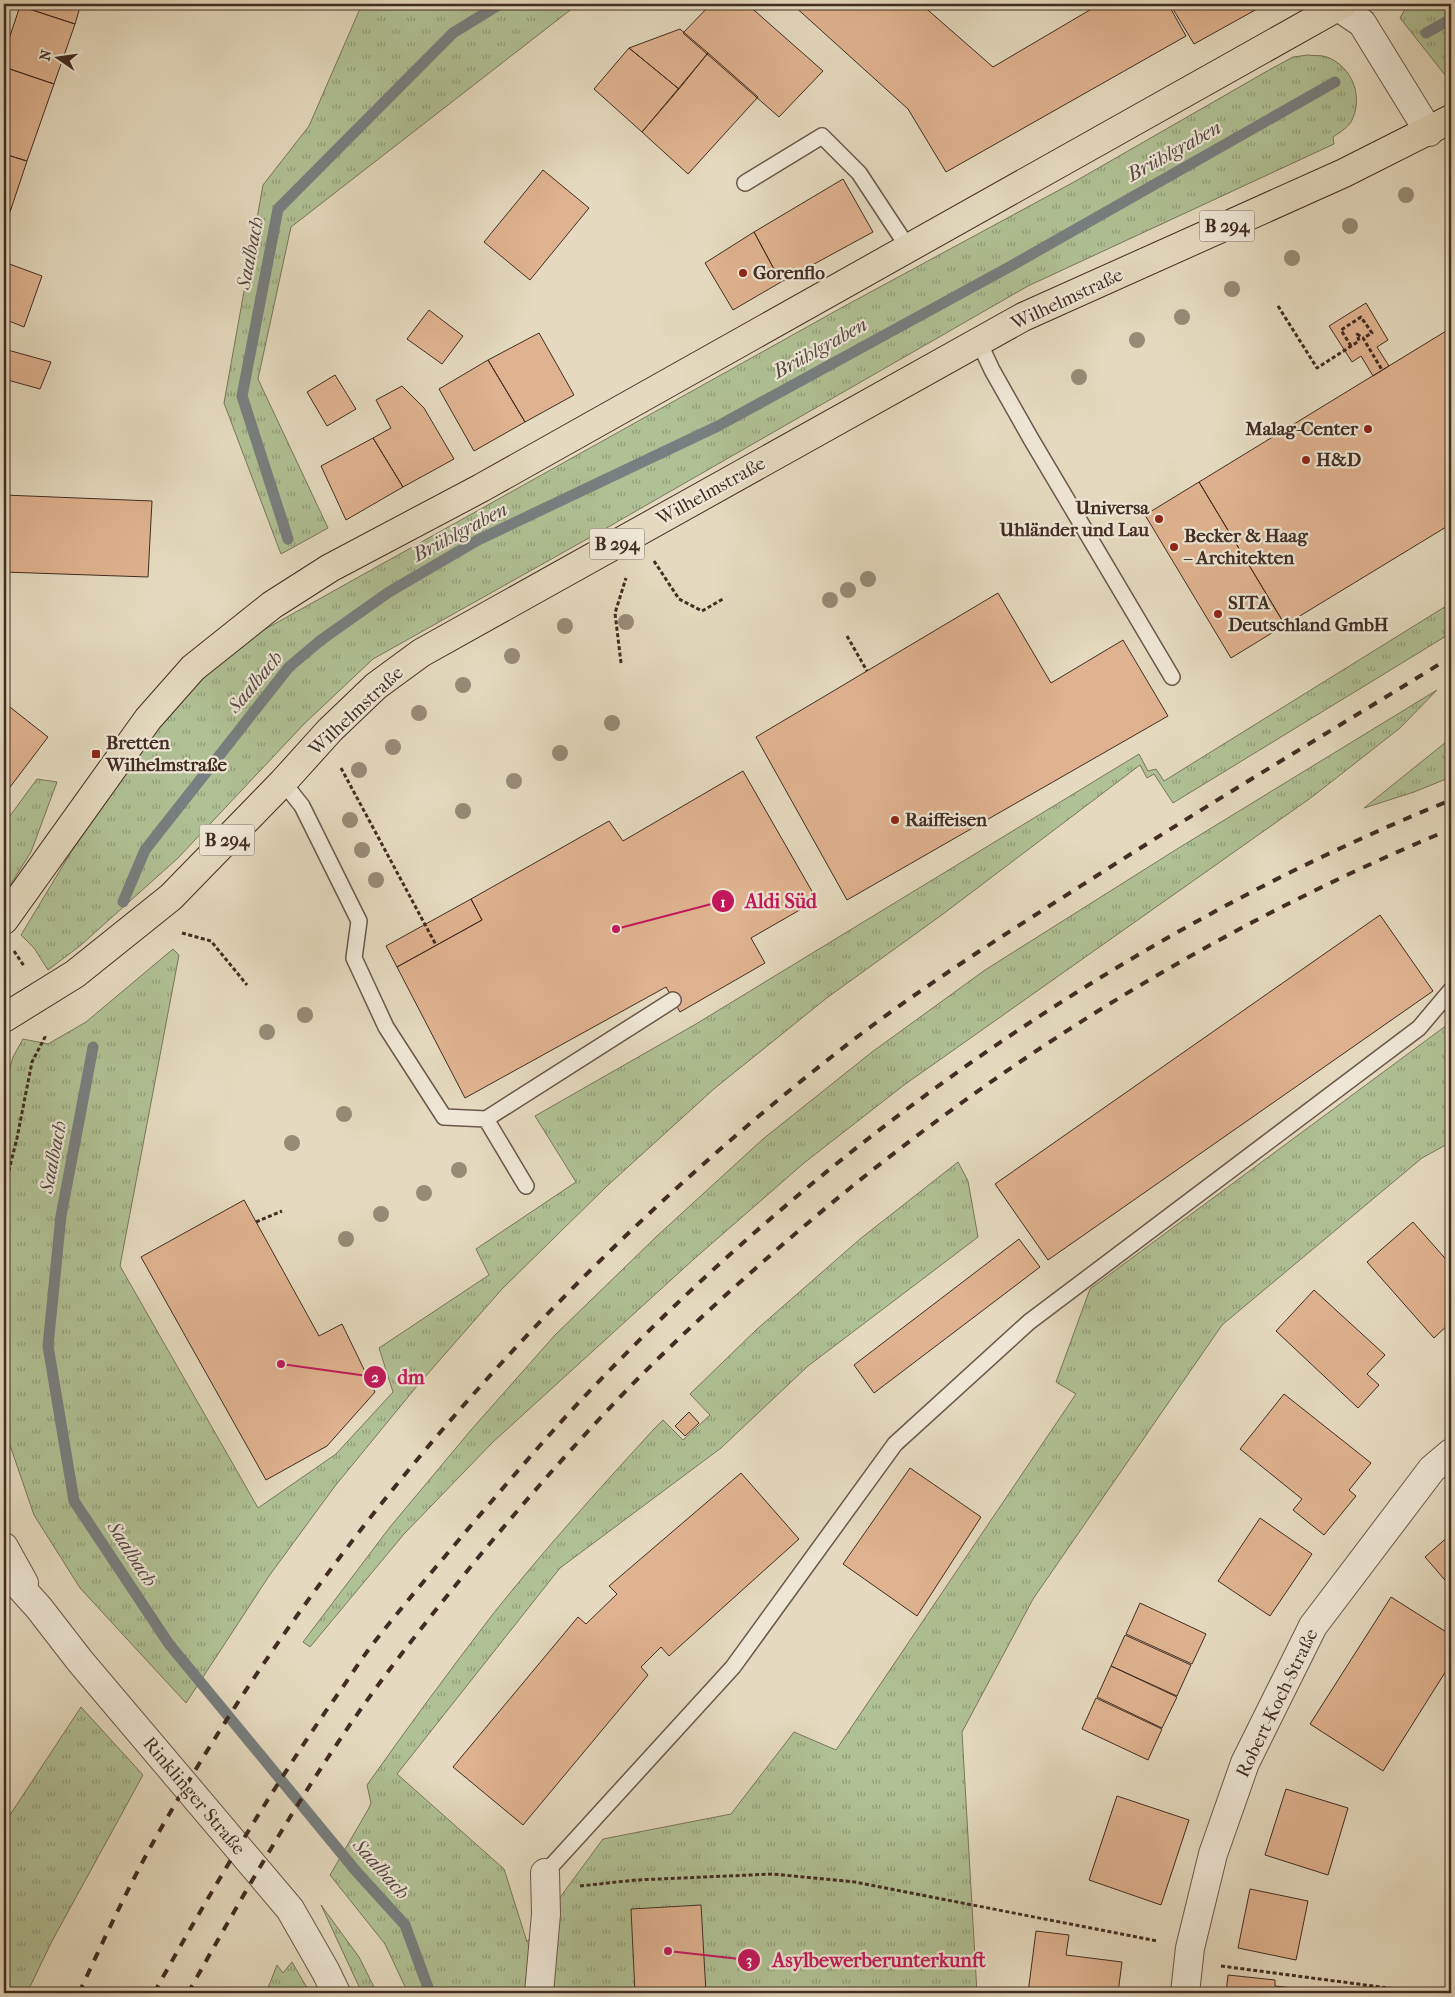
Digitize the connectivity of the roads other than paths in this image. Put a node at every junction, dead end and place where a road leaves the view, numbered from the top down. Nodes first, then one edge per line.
1 (1338, 5) edge
2 (1440, 125) edge
3 (745, 183) dead end
4 (909, 249) junction
5 (979, 342) junction
6 (1172, 677) dead end
7 (283, 782) junction
8 (4, 920) edge
9 (1451, 990) edge
10 (673, 1000) dead end
11 (4, 1018) edge
12 (486, 1119) junction
13 (526, 1186) dead end
14 (1451, 1453) edge
15 (4, 1547) edge
16 (4, 1569) edge
17 (39, 1608) junction
18 (545, 1872) joint
19 (336, 1993) edge
20 (539, 1993) edge
21 (1185, 1993) edge

1 - 2 street
1 - 4 main road
2 - 5 main road, Wilhelmstraße / B 294
3 - 4 lane
4 - 8 main road
5 - 6 lane
5 - 7 main road, Wilhelmstraße / B 294
7 - 11 main road, Wilhelmstraße / B 294
7 - 12 lane
9 - 18 lane
10 - 12 lane
12 - 13 lane
14 - 21 street, Robert-Koch-Straße
15 - 17 street, Rinklinger Straße
16 - 17 street, Rinklinger Straße
17 - 19 street, Rinklinger Straße
18 - 20 street

